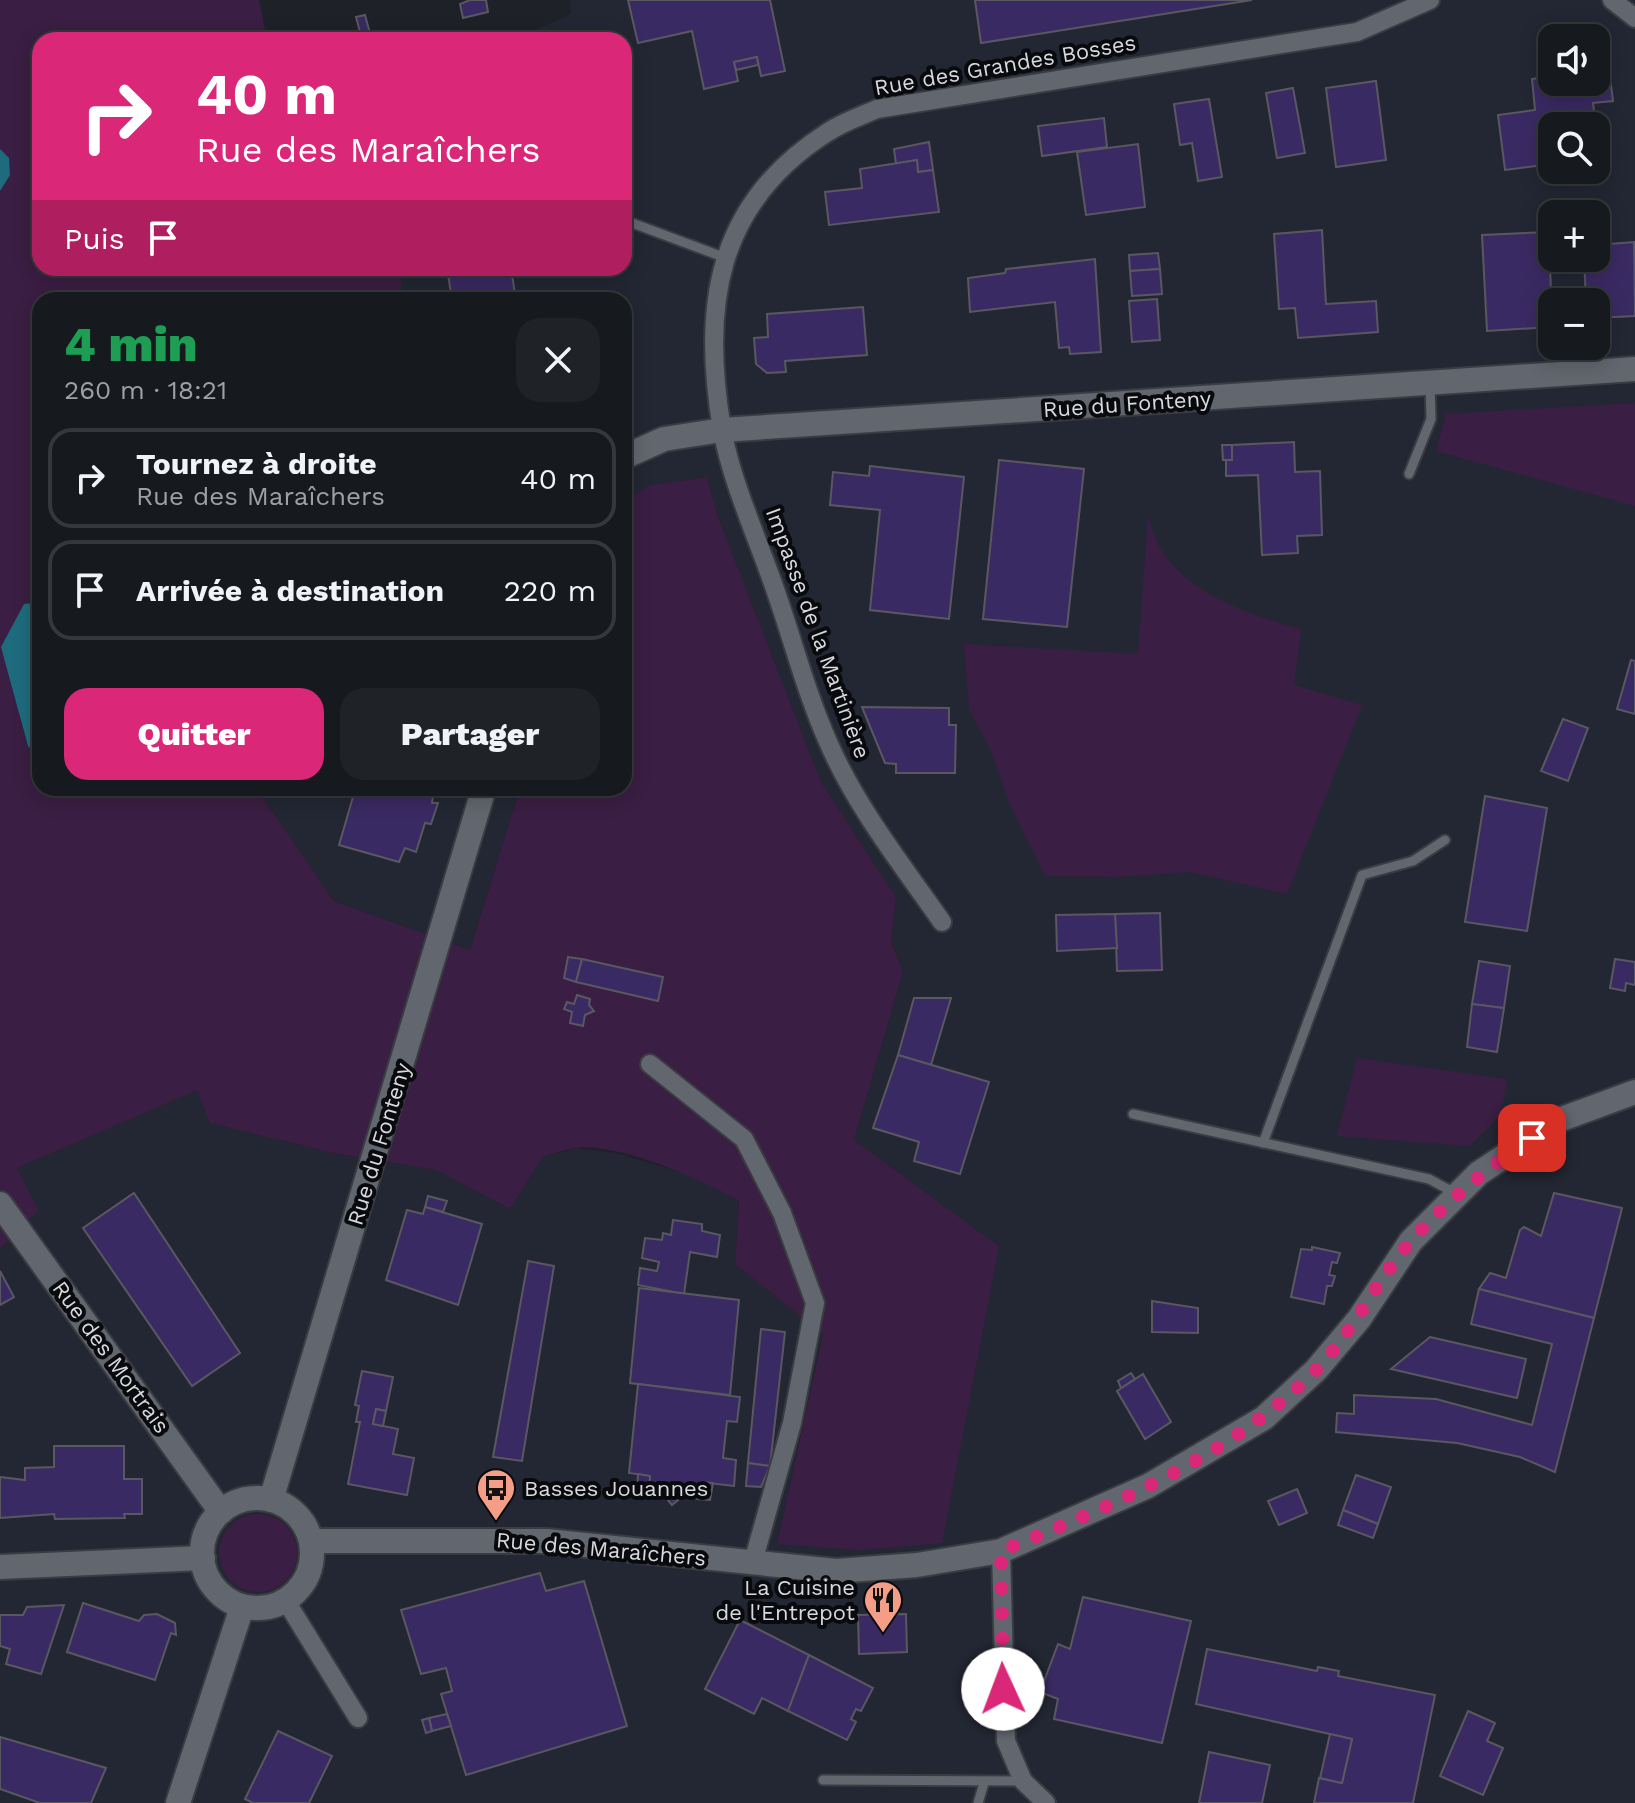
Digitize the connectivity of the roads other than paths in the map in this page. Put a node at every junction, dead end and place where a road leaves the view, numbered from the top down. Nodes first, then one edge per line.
1 (1430, 0) edge
2 (1612, 0) edge
3 (1635, 18) edge
4 (632, 223) edge
5 (726, 258) junction
6 (1635, 369) edge
7 (1430, 383) junction
8 (722, 430) junction
9 (632, 453) edge
10 (1409, 474) dead end
11 (482, 796) edge
12 (1445, 840) dead end
13 (942, 922) dead end
14 (650, 1064) dead end
15 (1635, 1092) edge
16 (1133, 1114) dead end
17 (1263, 1143) junction
18 (1457, 1195) junction
19 (0, 1204) edge
20 (271, 1500) junction
21 (221, 1512) junction
22 (311, 1541) junction
23 (1001, 1551) junction
24 (203, 1558) junction
25 (753, 1562) junction
26 (0, 1567) edge
27 (286, 1601) junction
28 (242, 1607) junction
29 (358, 1718) dead end
30 (823, 1780) dead end
31 (1023, 1781) junction
32 (984, 1783) junction
33 (178, 1803) edge
34 (978, 1803) edge
35 (1046, 1803) edge

1 - 5 street, Rue des Grandes Bosses
2 - 3 street
4 - 5 lane
5 - 8 street, Rue des Grandes Bosses
6 - 7 street, Rue du Fonteny
7 - 8 street, Rue du Fonteny
7 - 10 lane
8 - 9 street, Rue du Fonteny
8 - 13 street, Impasse de la Martinière
11 - 20 street, Rue du Fonteny
12 - 17 lane
14 - 25 street
15 - 18 street, Rue des Maraîchers
16 - 17 lane
17 - 18 lane
18 - 23 street, Rue des Maraîchers
19 - 21 street, Rue des Mortrais
20 - 21 street
20 - 22 street
21 - 24 street
22 - 25 street, Rue des Maraîchers
22 - 27 street
23 - 25 street, Rue des Maraîchers
23 - 31 street
24 - 26 street
24 - 28 street
27 - 28 street
27 - 29 street
28 - 33 street
30 - 32 lane
31 - 32 lane
31 - 35 street
32 - 34 lane

